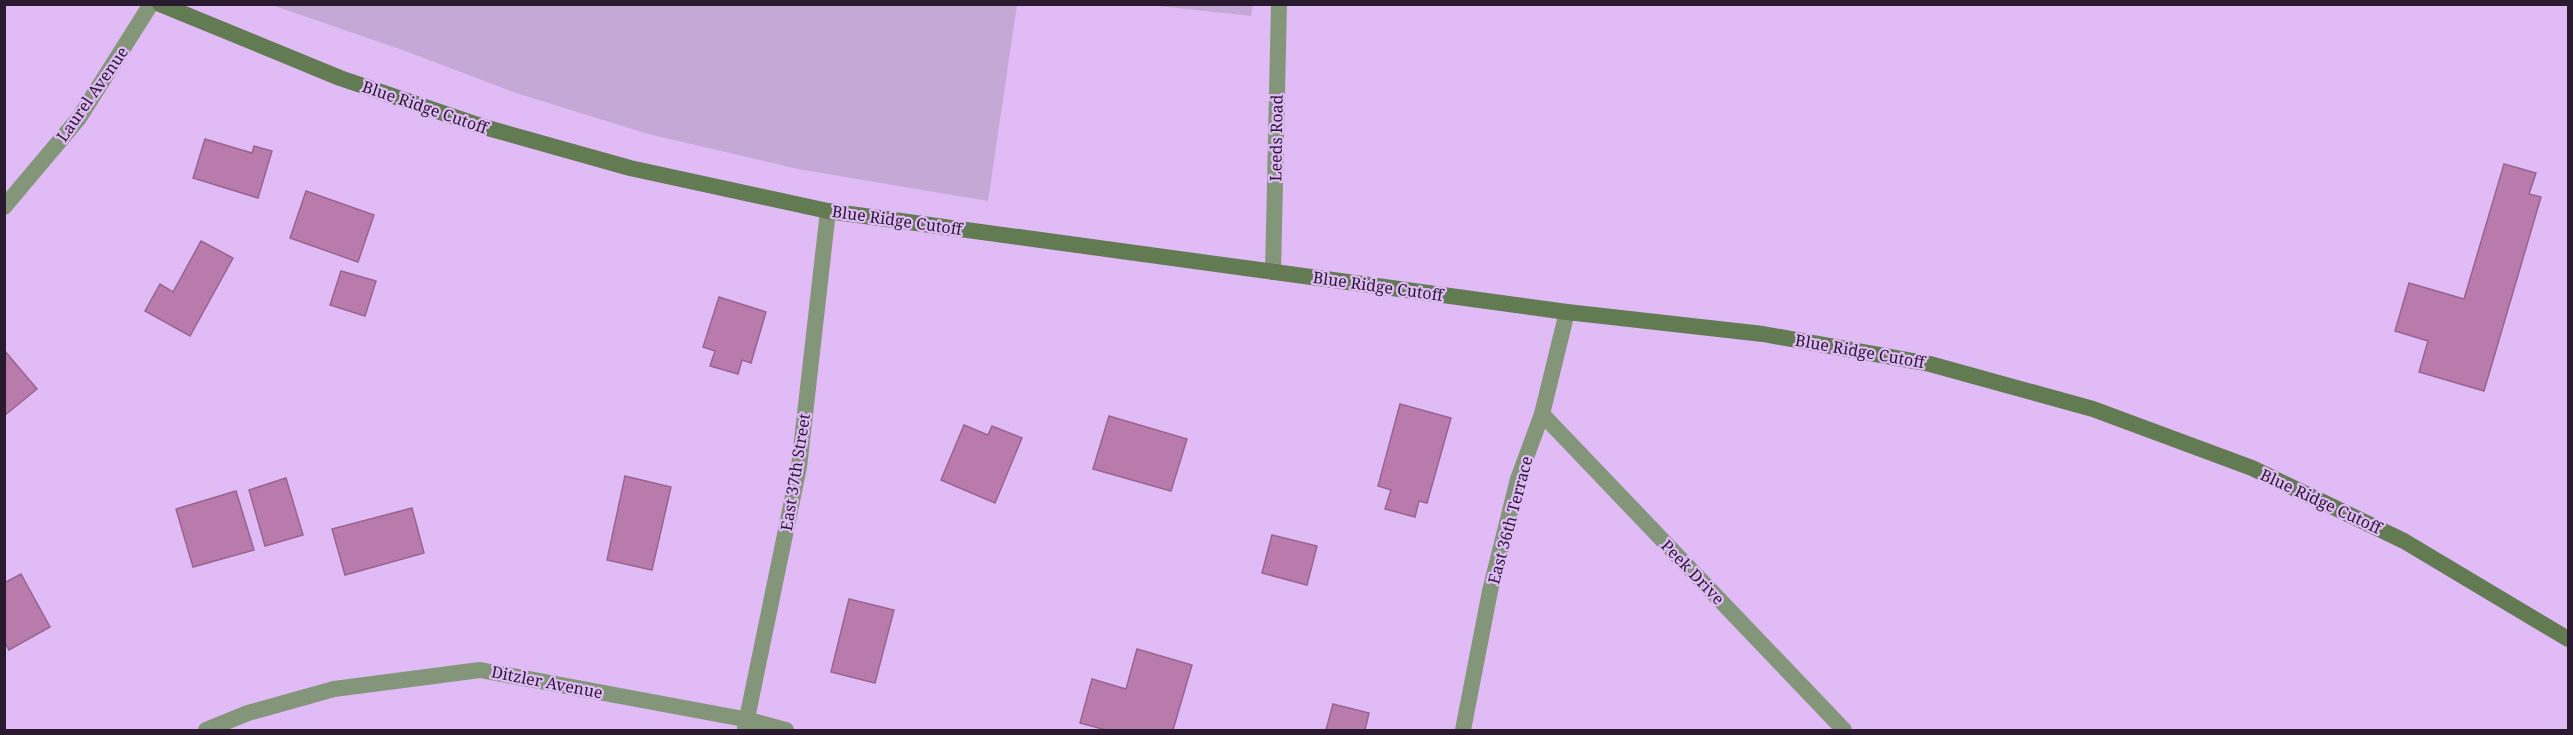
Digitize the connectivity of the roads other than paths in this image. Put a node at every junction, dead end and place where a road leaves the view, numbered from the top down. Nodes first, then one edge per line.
1 (151, 4) edge
2 (160, 4) edge
3 (1280, 4) edge
4 (4, 207) edge
5 (828, 211) junction
6 (1273, 272) junction
7 (1567, 312) junction
8 (1542, 414) junction
9 (2568, 639) edge
10 (746, 725) edge
11 (206, 730) edge
12 (786, 730) edge
13 (1463, 730) edge
14 (1844, 730) edge

1 - 4 street, Laurel Avenue
2 - 5 main road, Blue Ridge Cutoff
3 - 6 street, Leeds Road
5 - 6 main road, Blue Ridge Cutoff
5 - 10 street, East 37th Street
6 - 7 main road, Blue Ridge Cutoff
7 - 8 street, East 36th Terrace
7 - 9 main road, Blue Ridge Cutoff
8 - 13 street, East 36th Terrace
8 - 14 street, Peek Drive
10 - 11 street, Ditzler Avenue
10 - 12 street, Ditzler Avenue

